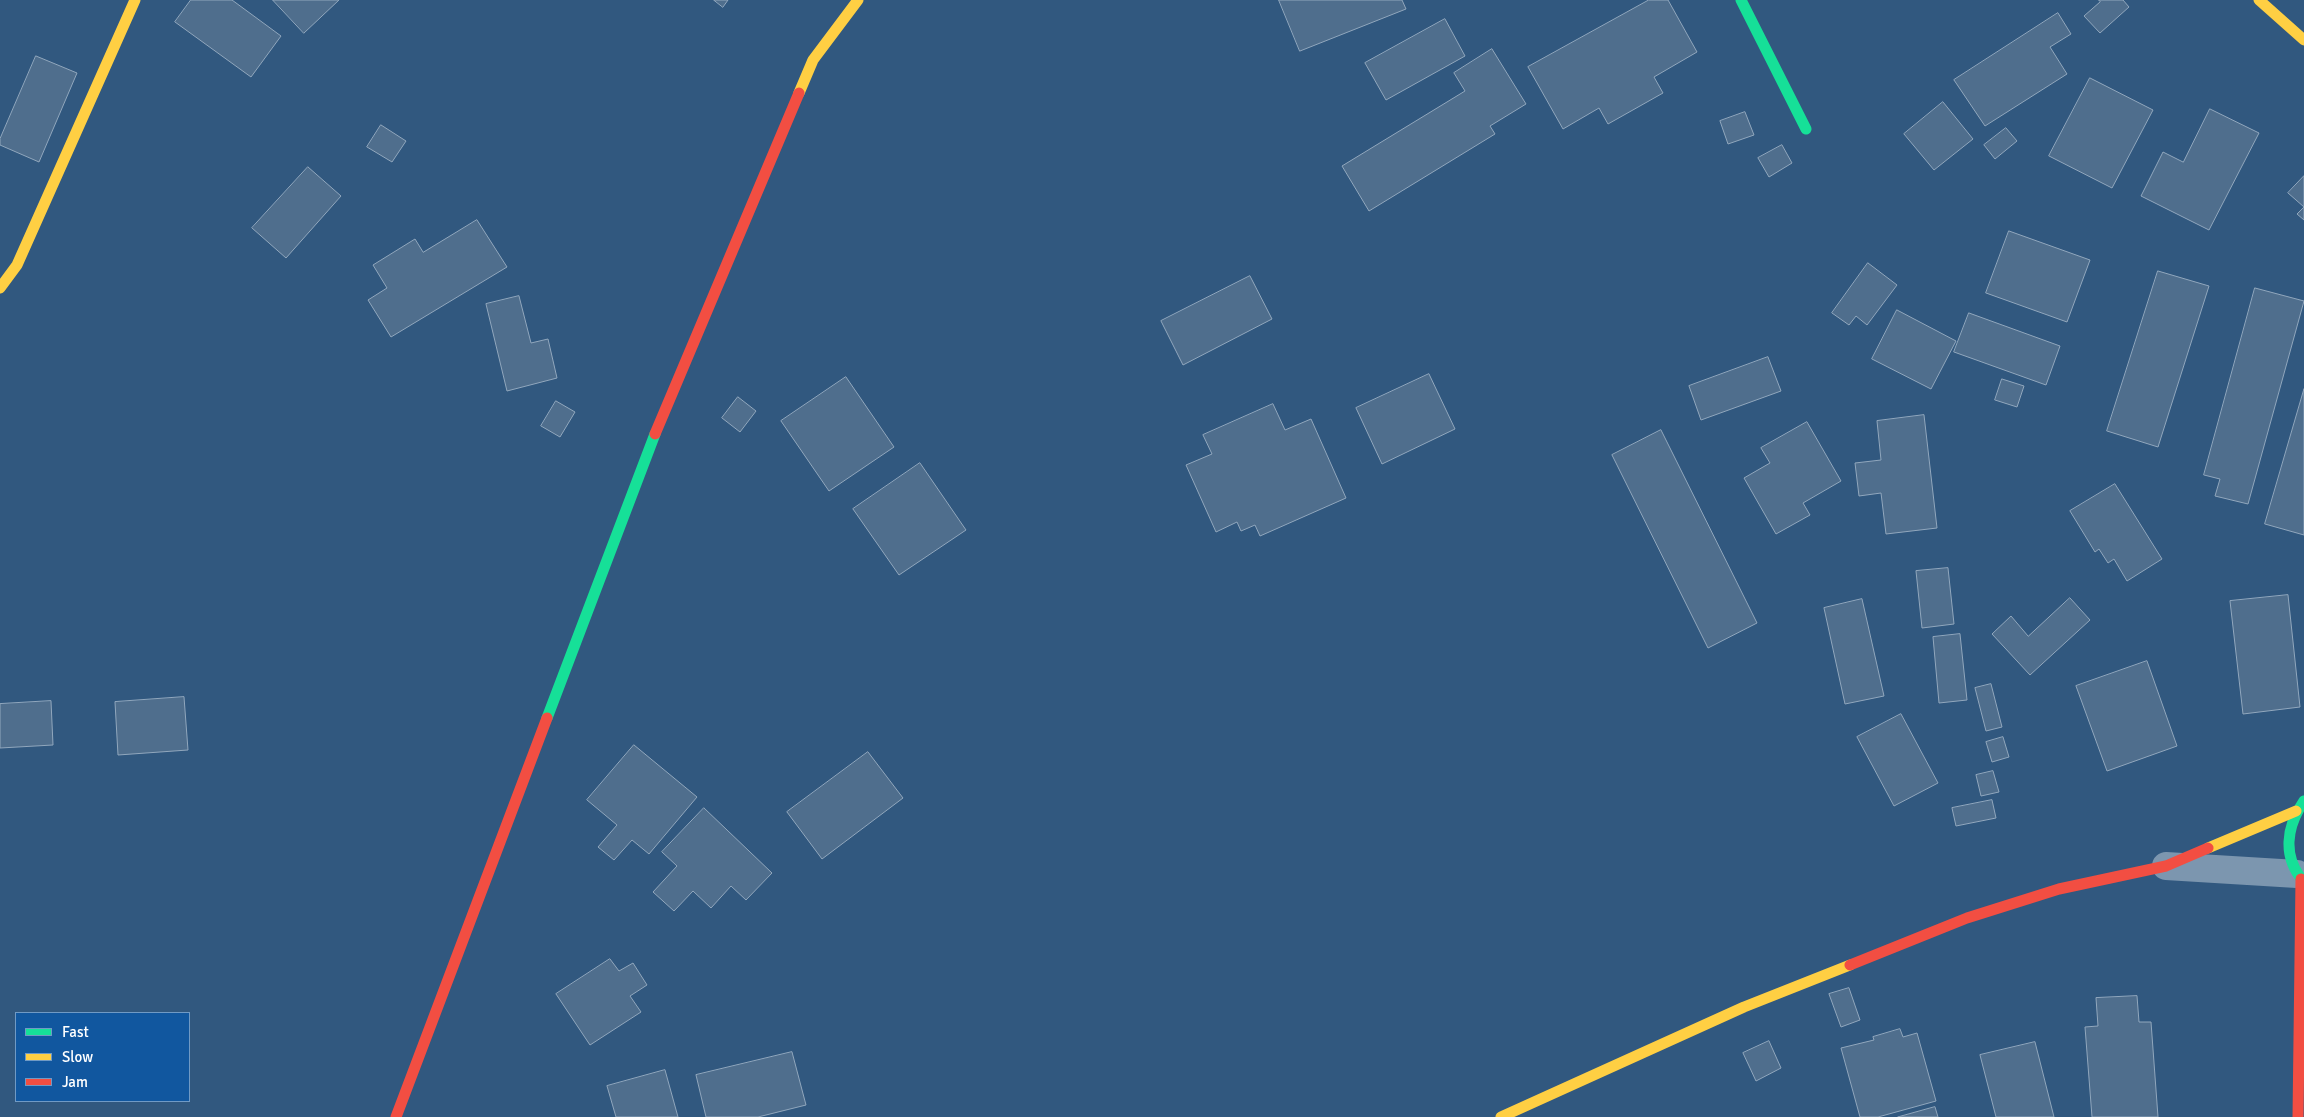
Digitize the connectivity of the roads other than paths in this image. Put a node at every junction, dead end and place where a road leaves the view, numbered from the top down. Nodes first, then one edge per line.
1 (135, 0) edge
2 (858, 0) edge
3 (1741, 0) edge
4 (2259, 0) edge
5 (2304, 40) edge
6 (1806, 129) dead end
7 (0, 288) edge
8 (2304, 801) edge
9 (2296, 811) junction
10 (2166, 866) junction
11 (2301, 879) edge
12 (1515, 1114) edge
13 (396, 1117) edge
14 (2298, 1117) edge

1 - 7 street
2 - 13 street
3 - 6 street
4 - 5 street
8 - 9 street
9 - 10 street
9 - 11 street
10 - 11 street
10 - 12 street
11 - 14 street

